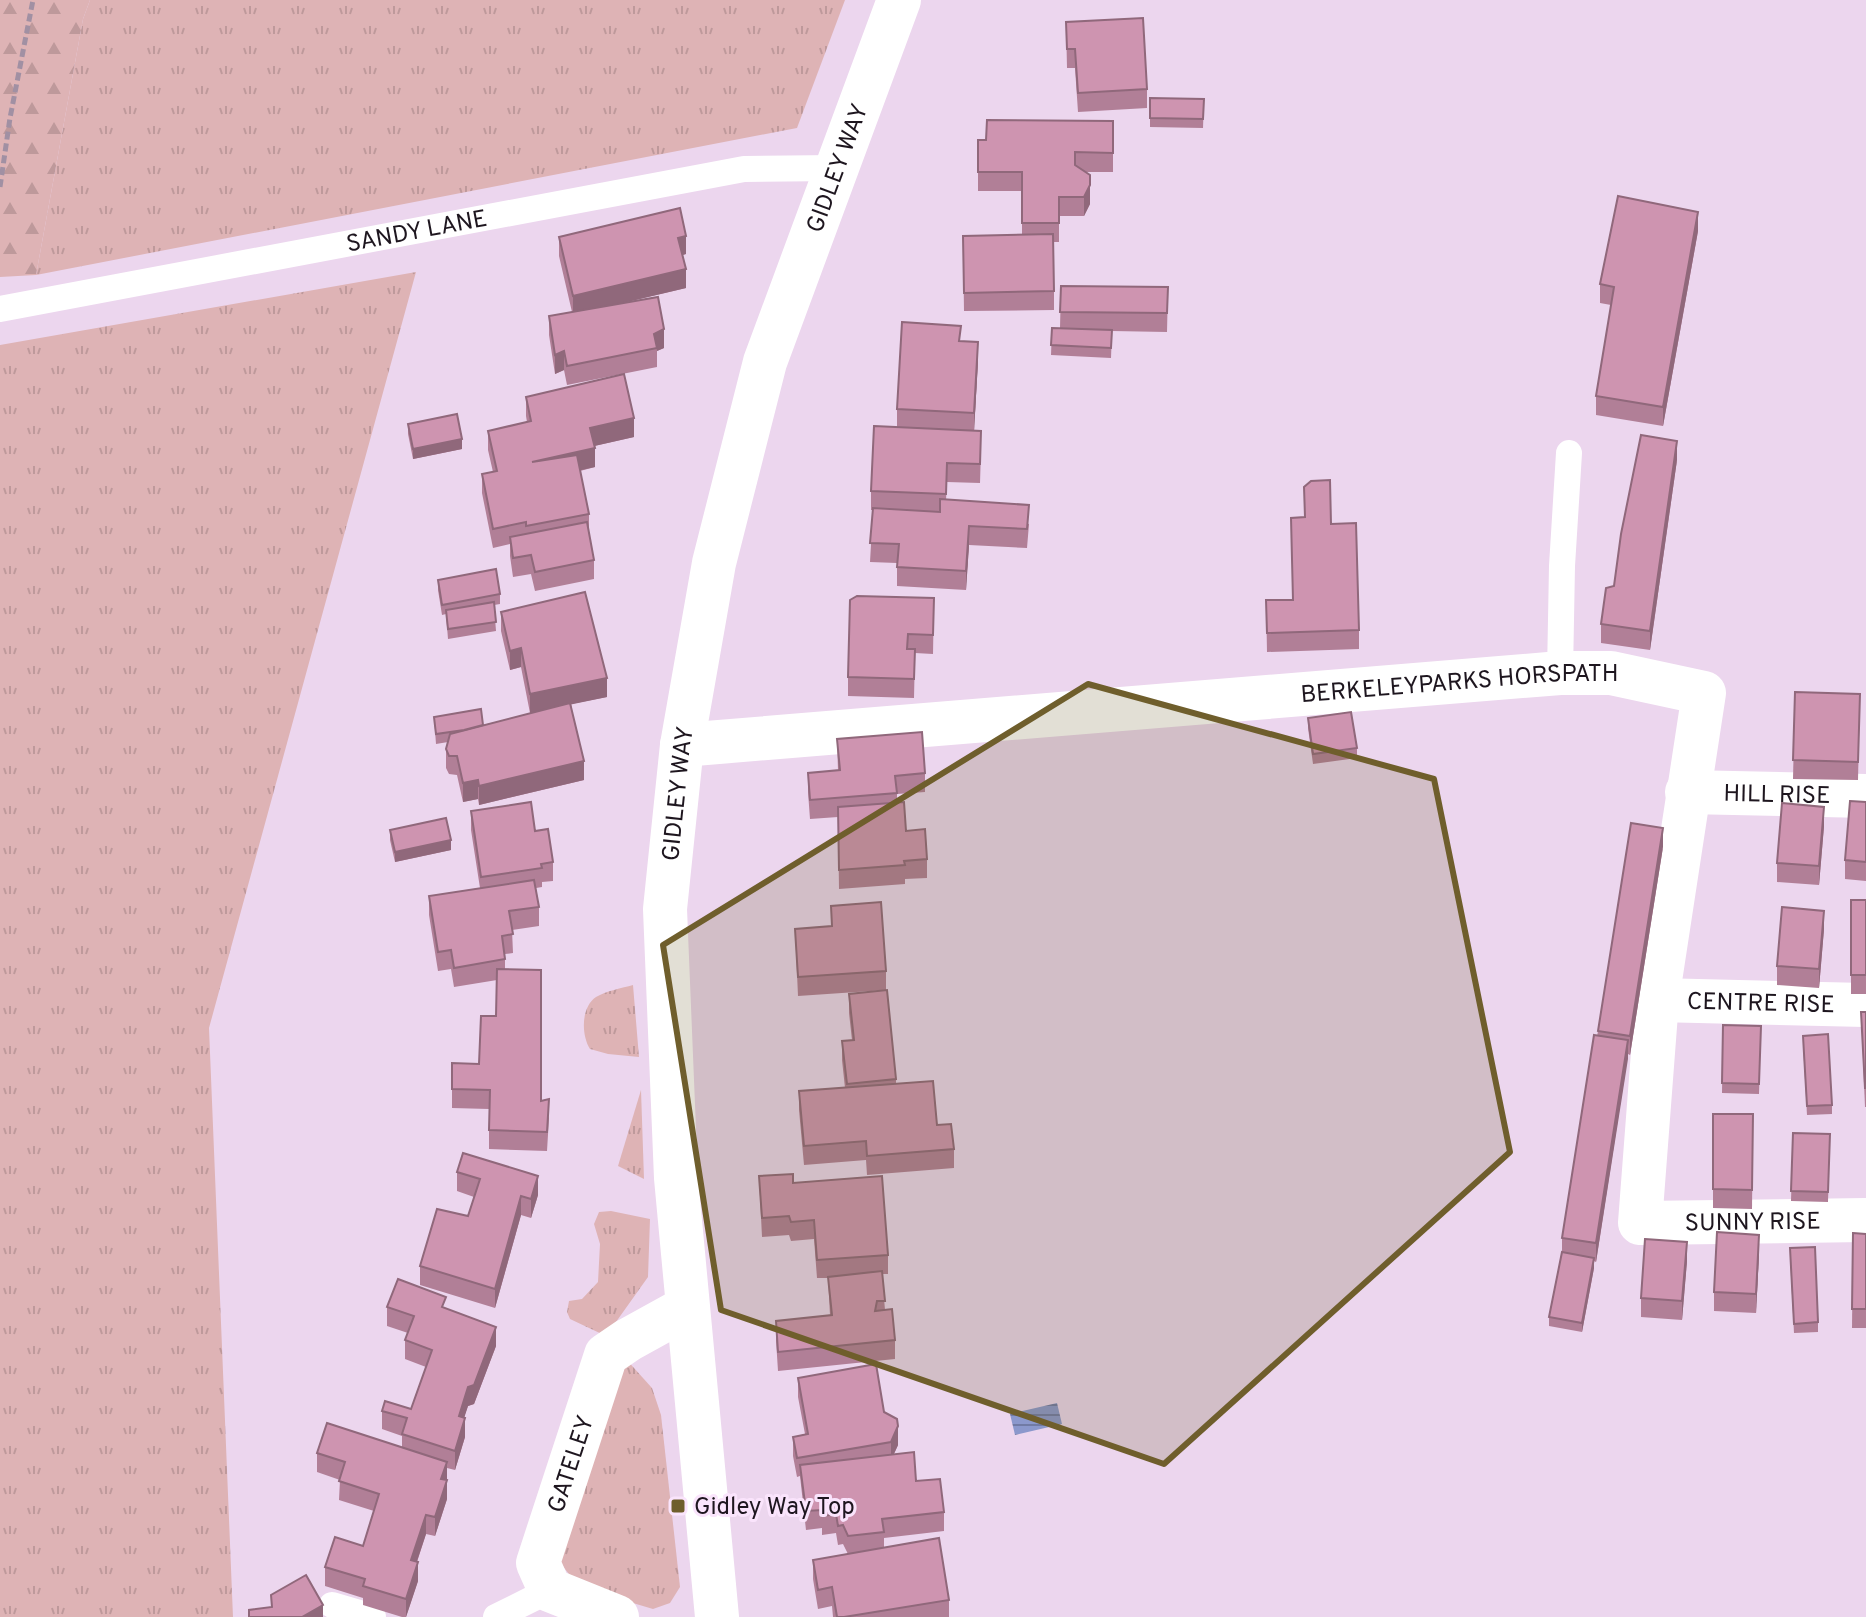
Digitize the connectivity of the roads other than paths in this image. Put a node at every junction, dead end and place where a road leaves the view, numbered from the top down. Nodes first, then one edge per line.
1 (899, 0) edge
2 (837, 168) junction
3 (0, 309) edge
4 (1569, 453) dead end
5 (1560, 673) junction
6 (682, 745) junction
7 (1687, 792) junction
8 (1866, 796) edge
9 (1657, 1000) junction
10 (1866, 1005) edge
11 (1866, 1220) edge
12 (1640, 1223) joint
13 (686, 1308) junction
14 (550, 1590) junction
15 (332, 1605) dead end
16 (373, 1617) edge
17 (496, 1617) edge
18 (617, 1617) edge
19 (717, 1617) edge

1 - 2 street, GIDLEY WAY
2 - 3 lane, SANDY LANE
2 - 6 street, GIDLEY WAY
4 - 5 lane
5 - 6 street, BERKELEYPARKS HORSPATH
5 - 7 street, BERKELEYPARKS HORSPATH
6 - 13 street, GIDLEY WAY
7 - 8 street, HILL RISE
7 - 9 street, BERKELEYPARKS HORSPATH
9 - 10 street, CENTRE RISE
9 - 12 street, BERKELEYPARKS HORSPATH
11 - 12 street, SUNNY RISE
13 - 14 street, GATELEY
13 - 19 street, GIDLEY WAY
14 - 17 lane
14 - 18 street
15 - 16 lane

